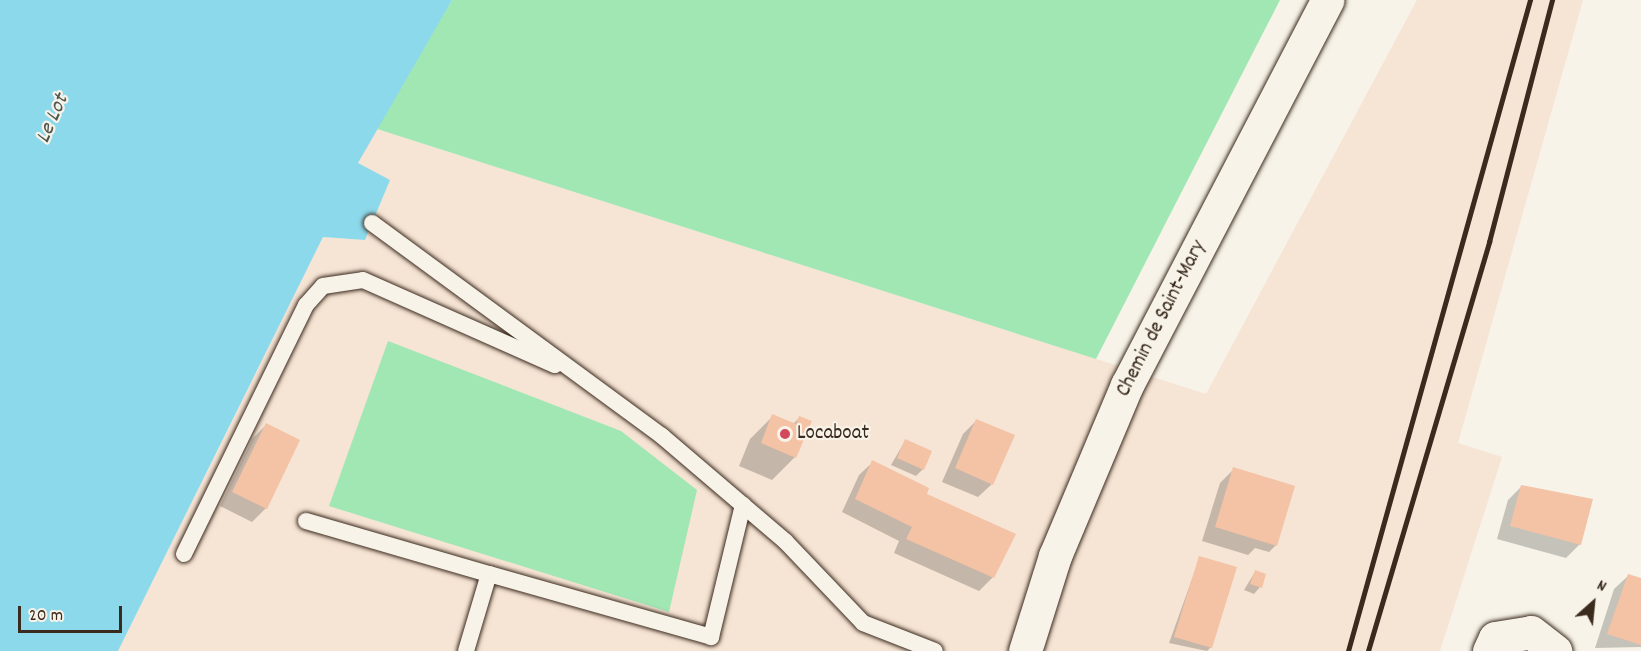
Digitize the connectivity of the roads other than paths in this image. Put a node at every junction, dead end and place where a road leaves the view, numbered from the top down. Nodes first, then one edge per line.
1 (1327, 0) edge
2 (372, 223) dead end
3 (590, 381) junction
4 (743, 505) junction
5 (306, 521) dead end
6 (184, 554) dead end
7 (489, 574) junction
8 (709, 644) edge
9 (466, 651) edge
10 (935, 651) edge
11 (1025, 651) edge
12 (1490, 651) edge
13 (1555, 651) edge

1 - 11 street, Chemin de Saint-Mary
2 - 3 lane
3 - 4 lane
3 - 6 lane
4 - 8 lane
4 - 10 lane
5 - 7 lane
7 - 8 lane
7 - 9 lane
12 - 13 street

